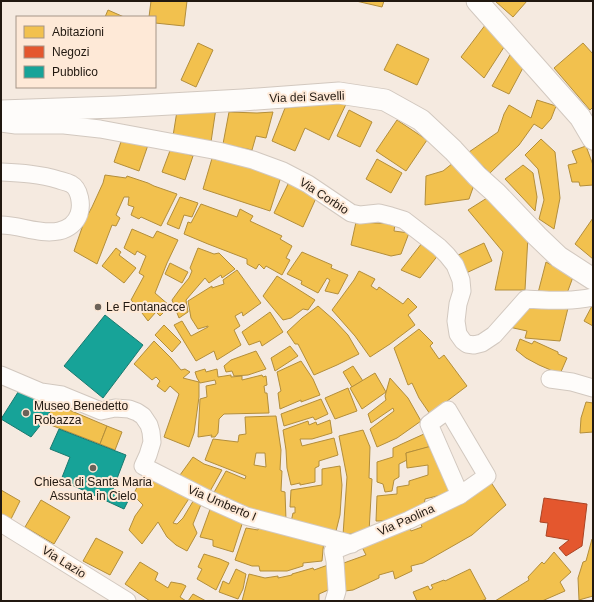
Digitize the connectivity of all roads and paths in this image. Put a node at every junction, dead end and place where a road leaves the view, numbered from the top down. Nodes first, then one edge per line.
1 (477, 1) edge
2 (1, 111) edge
3 (1, 123) edge
4 (593, 139) edge
5 (1, 172) edge
6 (1, 225) edge
7 (593, 279) edge
8 (593, 297) edge
9 (1, 374) edge
10 (550, 379) dead end
11 (593, 388) edge
12 (460, 495) dead end
13 (1, 523) edge
14 (352, 544) junction
15 (336, 596) edge
16 (126, 601) edge

1 - 4 street
2 - 7 street, Via dei Savelli
3 - 8 street, Via Corbio
5 - 6 street
9 - 14 street, Via Umberto I
10 - 11 street
12 - 14 street, Via Paolina
13 - 16 street, Via Lazio
14 - 15 street, Via Paolina

